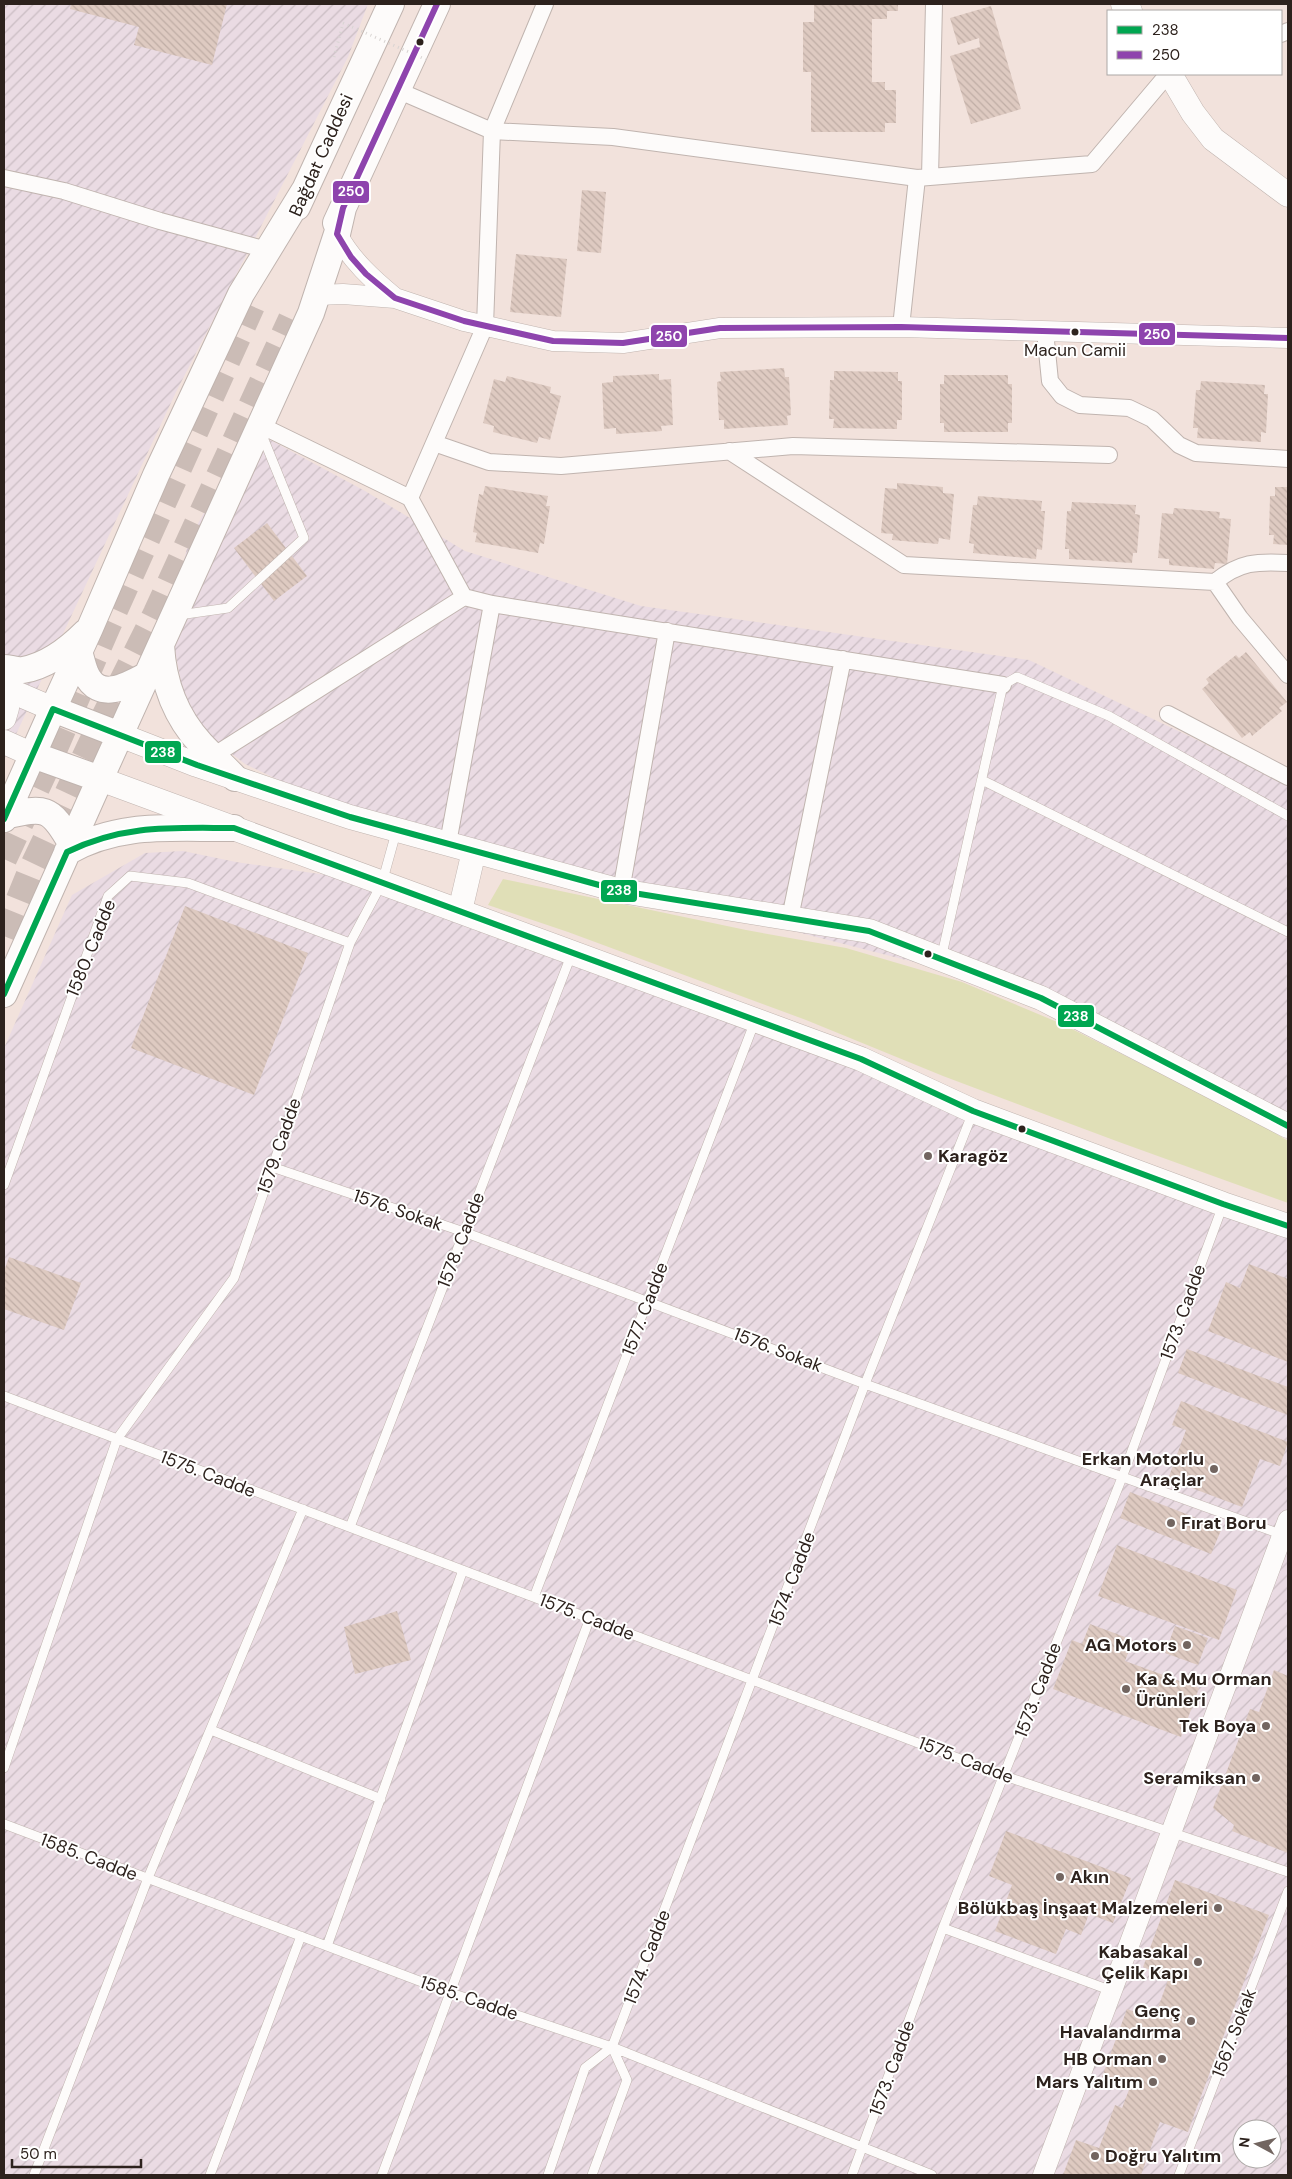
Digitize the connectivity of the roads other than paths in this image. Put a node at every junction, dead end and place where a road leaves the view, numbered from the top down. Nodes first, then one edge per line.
1 (391, 4) edge
2 (437, 4) edge
3 (545, 4) edge
4 (934, 4) edge
5 (1168, 75) edge
6 (1170, 75) edge
7 (397, 90) junction
8 (492, 131) junction
9 (923, 177) junction
10 (4, 178) edge
11 (304, 191) junction
12 (1288, 195) edge
13 (343, 208) junction
14 (337, 234) junction
15 (267, 250) junction
16 (318, 295) junction
17 (395, 298) junction
18 (252, 306) tunnel mouth
19 (291, 319) tunnel mouth
20 (485, 326) junction
21 (901, 326) junction
22 (1045, 331) junction
23 (1288, 338) edge
24 (259, 427) junction
25 (434, 443) junction
26 (729, 451) junction
27 (1109, 455) dead end
28 (1288, 458) edge
29 (410, 498) junction
30 (1288, 563) edge
31 (1215, 582) junction
32 (464, 597) junction
33 (492, 604) junction
34 (173, 616) junction
35 (667, 631) junction
36 (85, 639) junction
37 (161, 643) junction
38 (843, 659) junction
39 (4, 668) edge
40 (147, 675) junction
41 (1288, 675) edge
42 (1003, 685) junction
43 (4, 688) edge
44 (4, 694) edge
45 (53, 709) junction
46 (1168, 714) dead end
47 (4, 718) edge
48 (120, 735) junction
49 (4, 742) edge
50 (33, 755) junction
51 (214, 756) junction
52 (1288, 777) edge
53 (234, 778) junction
54 (100, 779) junction
55 (982, 780) junction
56 (1288, 816) edge
57 (4, 817) edge
58 (234, 828) junction
59 (397, 829) junction
60 (448, 843) junction
61 (69, 848) junction
62 (474, 851) junction
63 (382, 883) junction
64 (621, 891) junction
65 (460, 912) junction
66 (790, 918) junction
67 (1288, 932) edge
68 (350, 943) junction
69 (572, 953) junction
70 (941, 959) junction
71 (4, 994) edge
72 (755, 1020) junction
73 (973, 1111) junction
74 (1288, 1126) edge
75 (272, 1167) junction
76 (4, 1185) edge
77 (1223, 1204) junction
78 (1288, 1226) edge
79 (464, 1232) junction
80 (648, 1301) junction
81 (865, 1384) junction
82 (4, 1396) edge
83 (117, 1439) junction
84 (1122, 1475) junction
85 (303, 1510) junction
86 (350, 1527) junction
87 (1286, 1527) edge
88 (463, 1570) junction
89 (534, 1597) junction
90 (590, 1618) junction
91 (754, 1679) junction
92 (211, 1730) junction
93 (4, 1768) edge
94 (1005, 1776) junction
95 (381, 1798) junction
96 (4, 1824) edge
97 (1172, 1834) junction
98 (1288, 1872) edge
99 (148, 1878) junction
100 (1288, 1891) edge
101 (943, 1928) junction
102 (301, 1936) junction
103 (327, 1946) junction
104 (1112, 1991) junction
105 (451, 1993) junction
106 (612, 2047) junction
107 (862, 2148) junction
108 (34, 2175) edge
109 (210, 2175) edge
110 (382, 2175) edge
111 (548, 2175) edge
112 (592, 2175) edge
113 (852, 2175) edge
114 (932, 2175) edge
115 (1043, 2175) edge
116 (1180, 2175) edge

1 - 11 main road, Bağdat Caddesi
2 - 7 main road
3 - 8 street
4 - 9 street
5 - 9 street
6 - 12 main road
7 - 8 street
7 - 13 main road
8 - 9 street
8 - 20 street
9 - 21 street
10 - 15 street
11 - 15 main road
11 - 18 main road, Bağdat Caddesi
13 - 14 main road
13 - 19 main road
14 - 16 main road
14 - 17 street
15 - 36 main road
16 - 17 street
16 - 24 main road
17 - 20 street
20 - 21 street
20 - 25 street
21 - 22 street
22 - 23 street
22 - 28 street
24 - 29 street
24 - 34 main road
24 - 34 lane
25 - 26 street
25 - 29 street
26 - 27 street
26 - 31 street
29 - 32 street
30 - 31 street
31 - 41 street
32 - 33 street
32 - 51 street
33 - 35 street
33 - 60 street
34 - 37 main road
35 - 38 street
35 - 64 street
36 - 39 main road
36 - 40 main road
36 - 45 main road
37 - 40 main road
37 - 51 main road
38 - 42 street
38 - 66 street
40 - 48 main road
42 - 55 lane
42 - 56 lane
43 - 45 main road
44 - 47 main road
45 - 48 main road
45 - 50 main road
46 - 52 street
48 - 53 main road
48 - 54 main road
49 - 50 main road
50 - 54 main road
50 - 57 main road
51 - 53 main road
53 - 59 main road
54 - 58 main road
54 - 61 main road
55 - 67 lane
55 - 70 lane
57 - 61 main road
58 - 61 main road
58 - 63 main road
59 - 60 main road
59 - 63 lane, 1579. Cadde
60 - 62 main road
61 - 71 main road
62 - 64 main road
62 - 65 main road
63 - 65 main road
63 - 68 lane, 1579. Cadde
64 - 66 main road
65 - 69 main road
66 - 70 main road
68 - 75 lane, 1579. Cadde
68 - 76 lane, 1580. Cadde
69 - 72 main road
69 - 79 lane, 1578. Cadde
70 - 74 main road
72 - 73 main road
72 - 80 lane, 1577. Cadde
73 - 77 main road
73 - 81 lane, 1574. Cadde
75 - 79 lane, 1576. Sokak
75 - 83 lane, 1579. Cadde
77 - 78 main road
77 - 84 lane, 1573. Cadde
79 - 80 lane, 1576. Sokak
79 - 86 lane, 1578. Cadde
80 - 81 lane, 1576. Sokak
80 - 89 lane, 1577. Cadde
81 - 84 lane, 1576. Sokak
81 - 91 lane, 1574. Cadde
82 - 83 lane, 1575. Cadde
83 - 85 lane, 1575. Cadde
83 - 93 lane, 1579. Cadde
84 - 87 lane, 1576. Sokak
84 - 94 lane, 1573. Cadde
85 - 86 lane, 1575. Cadde
85 - 92 lane
86 - 88 lane, 1575. Cadde
87 - 97 street
88 - 89 lane, 1575. Cadde
88 - 95 lane
89 - 90 lane, 1575. Cadde
90 - 91 lane, 1575. Cadde
90 - 105 lane
91 - 94 lane, 1575. Cadde
91 - 106 lane, 1574. Cadde
92 - 95 lane
92 - 99 lane
94 - 97 lane, 1575. Cadde
94 - 101 lane, 1573. Cadde
95 - 103 lane
96 - 99 lane, 1585. Cadde
97 - 98 lane, 1575. Cadde
97 - 104 street
99 - 102 lane, 1585. Cadde
99 - 108 lane
100 - 116 lane, 1567. Sokak
101 - 104 lane
101 - 107 lane, 1573. Cadde
102 - 103 lane, 1585. Cadde
102 - 109 lane
103 - 105 lane, 1585. Cadde
104 - 115 street
105 - 106 lane, 1585. Cadde
105 - 110 lane
106 - 107 lane, 1585. Cadde
106 - 111 lane
106 - 112 lane
107 - 113 lane, 1573. Cadde
107 - 114 lane, 1585. Cadde

